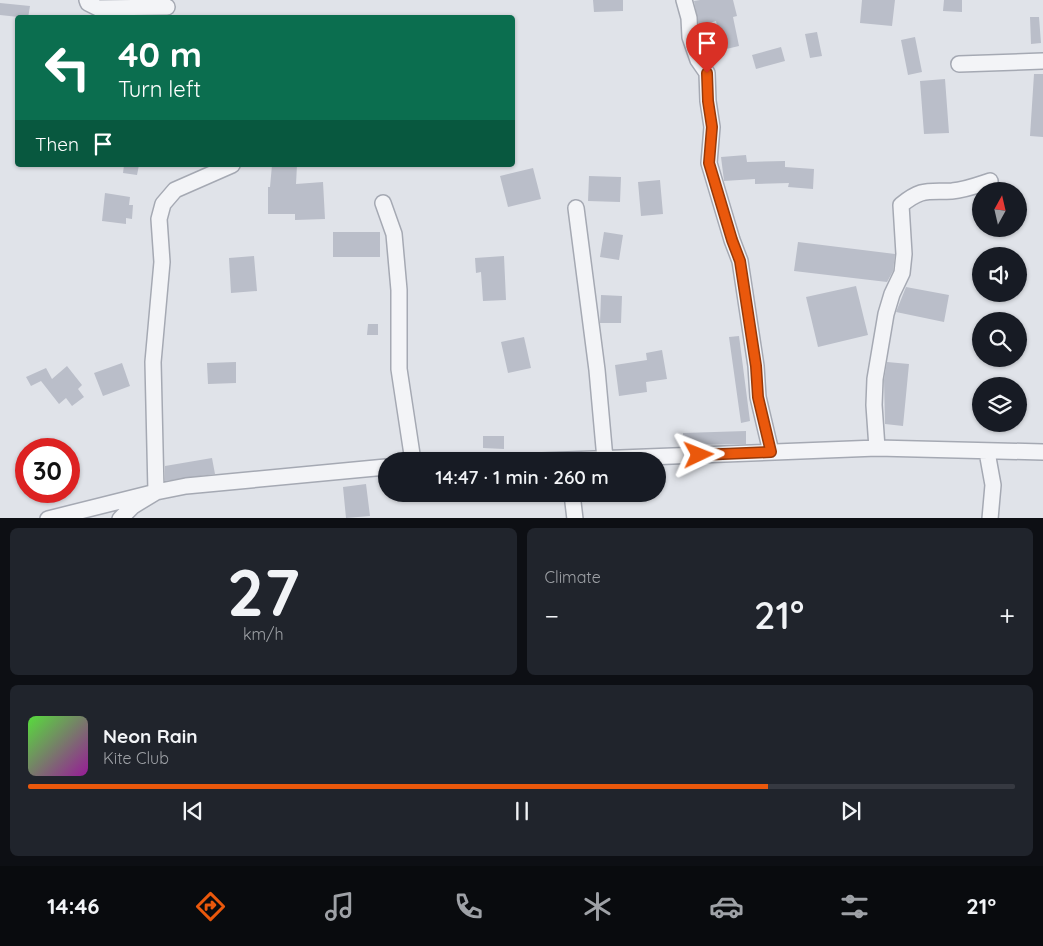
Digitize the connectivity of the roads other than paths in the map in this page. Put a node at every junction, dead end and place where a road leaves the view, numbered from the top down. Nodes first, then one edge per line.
1 (87, 0) edge
2 (684, 0) edge
3 (167, 7) dead end
4 (1043, 61) edge
5 (959, 64) dead end
6 (227, 167) edge
7 (990, 181) dead end
8 (383, 204) dead end
9 (576, 208) dead end
10 (877, 448) junction
11 (412, 452) edge
12 (603, 452) edge
13 (771, 452) junction
14 (987, 452) junction
15 (1043, 452) edge
16 (666, 456) edge
17 (378, 468) edge
18 (156, 492) junction
19 (573, 502) edge
20 (48, 518) edge
21 (120, 518) edge
22 (575, 518) edge
23 (990, 518) edge

1 - 3 street
2 - 13 street
4 - 5 street
6 - 18 street
7 - 10 street
8 - 11 street
9 - 12 street
10 - 13 street
10 - 14 street
13 - 16 street
14 - 15 street
14 - 23 street
17 - 18 street
18 - 20 street
18 - 21 street
19 - 22 street

